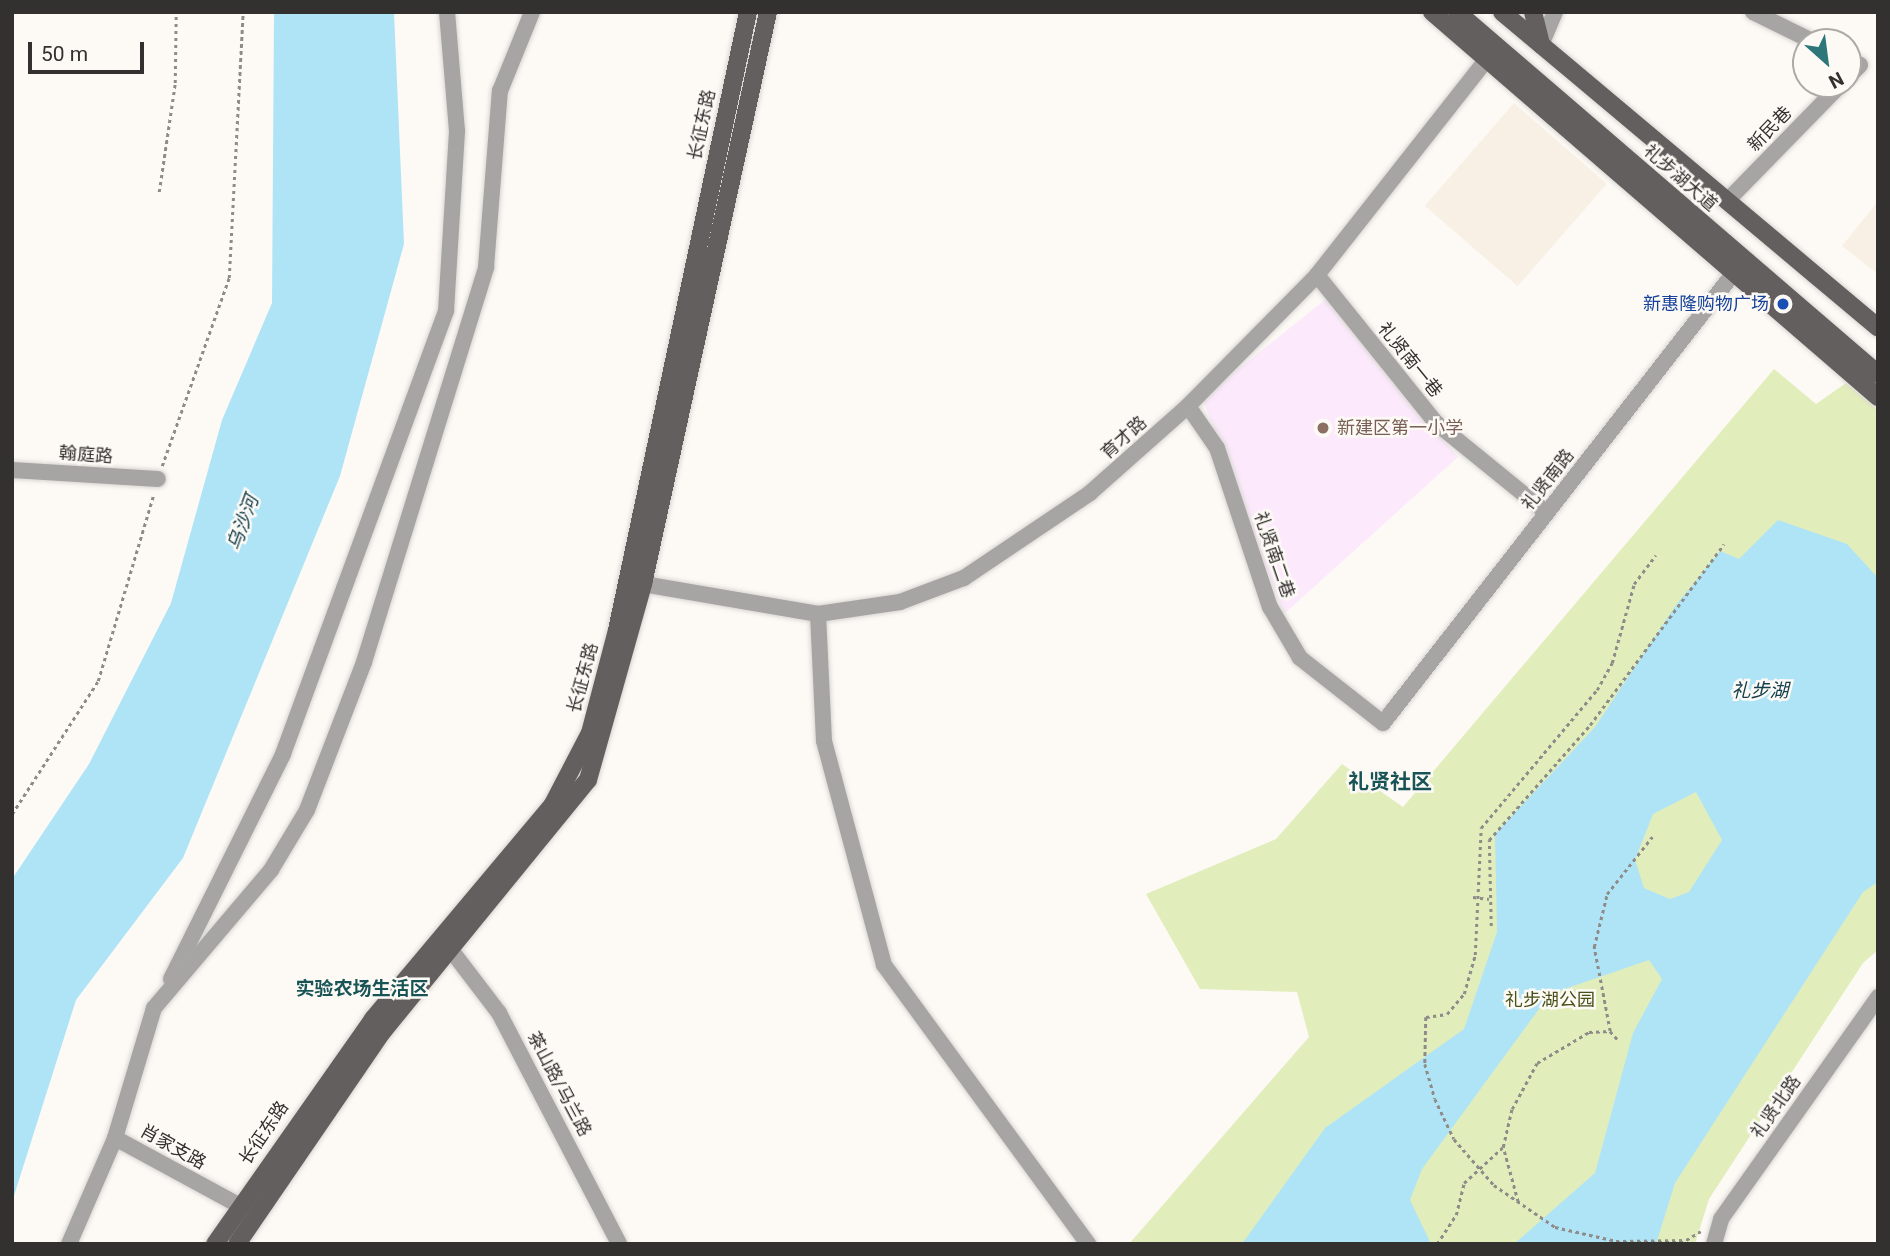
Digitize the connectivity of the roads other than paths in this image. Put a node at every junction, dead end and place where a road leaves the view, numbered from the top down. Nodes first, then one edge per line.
1 (447, 12) edge
2 (532, 12) edge
3 (748, 12) edge
4 (768, 12) edge
5 (1432, 12) edge
6 (1457, 12) edge
7 (1502, 12) edge
8 (1533, 12) edge
9 (1555, 12) edge
10 (1753, 12) edge
11 (1792, 31) edge
12 (1541, 45) junction
13 (1492, 53) junction
14 (1827, 98) edge
15 (1727, 201) junction
16 (1739, 266) junction
17 (1317, 275) junction
18 (1878, 328) edge
19 (1878, 374) edge
20 (1878, 397) edge
21 (1188, 406) junction
22 (12, 470) edge
23 (158, 479) road end
24 (1547, 513) junction
25 (643, 584) junction
26 (818, 614) junction
27 (1383, 723) joint
28 (451, 950) junction
29 (1878, 997) edge
30 (155, 1008) junction
31 (115, 1138) junction
32 (240, 1206) junction
33 (69, 1244) edge
34 (215, 1244) edge
35 (237, 1244) edge
36 (620, 1244) edge
37 (1088, 1244) edge
38 (1714, 1244) edge

1 - 30 street
2 - 30 street
3 - 32 main road, 长征东路
4 - 25 main road, 长征东路
5 - 13 main road
6 - 13 main road, 礼步湖大道
7 - 12 main road, 礼步湖大道
8 - 12 main road
9 - 12 street
10 - 11 street
12 - 15 main road, 礼步湖大道
13 - 16 main road, 礼步湖大道
13 - 17 street, 育才路
14 - 15 street, 新民巷
15 - 18 main road, 礼步湖大道
16 - 19 main road, 礼步湖大道
16 - 20 main road
16 - 24 street, 礼贤南路
17 - 21 street, 育才路
17 - 24 street, 礼贤南一巷
21 - 26 street, 育才路
21 - 27 street, 礼贤南二巷
22 - 23 street, 翰庭路
24 - 27 street, 礼贤南路
25 - 26 street, 育才路
25 - 28 main road, 长征东路
26 - 37 street
28 - 35 main road, 长征东路
28 - 36 street, 茶山路/马兰路
29 - 38 street, 礼贤北路
30 - 31 street
31 - 32 street, 肖家支路
31 - 33 street, 肖家支路
32 - 34 main road, 长征东路

